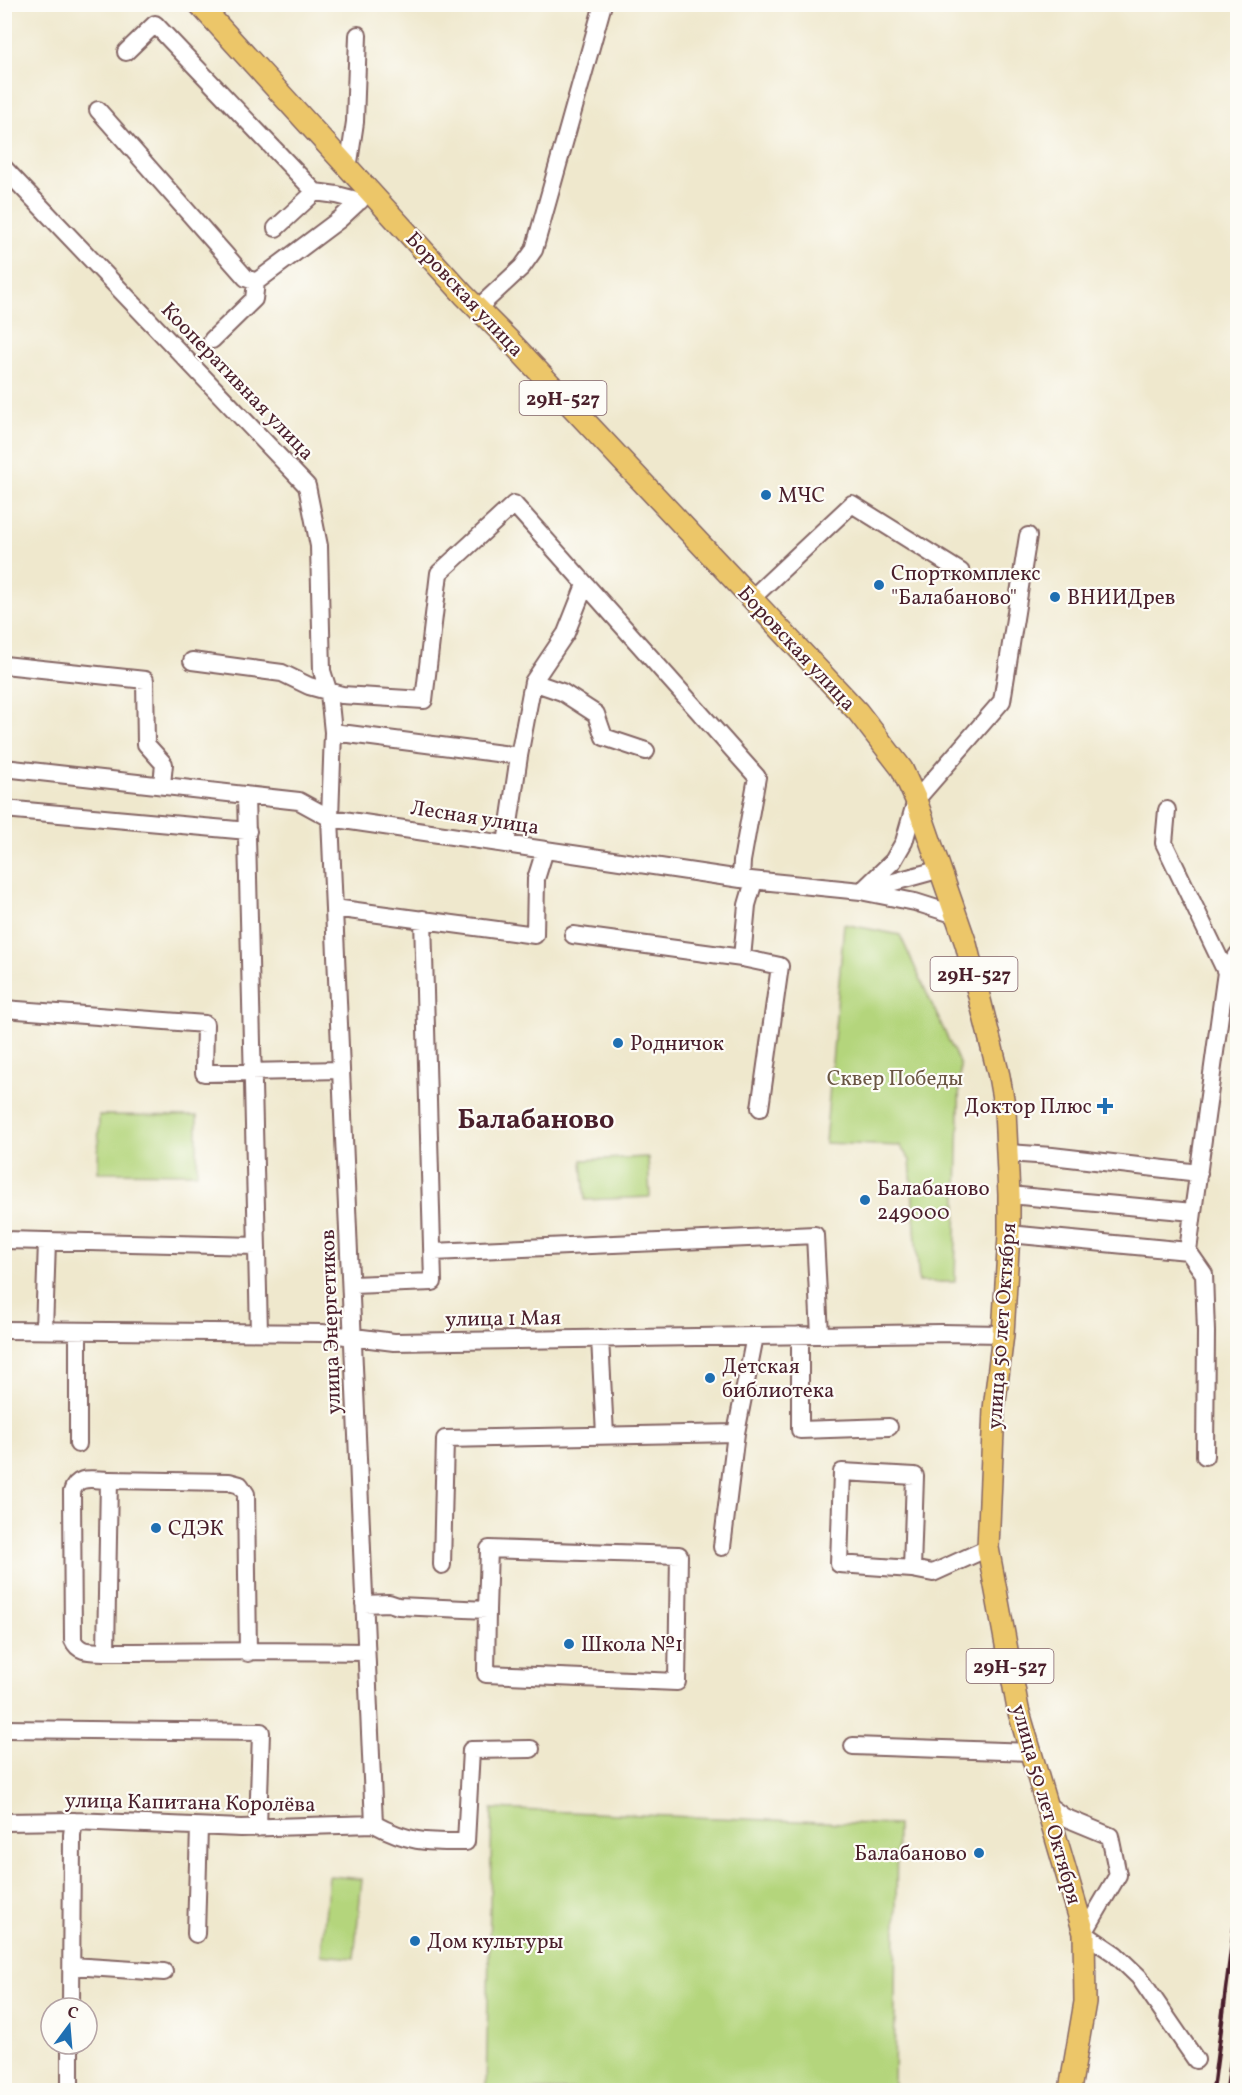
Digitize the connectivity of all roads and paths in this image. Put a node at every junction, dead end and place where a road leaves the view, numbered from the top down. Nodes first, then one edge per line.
1 (199, 4) edge
2 (603, 4) edge
3 (358, 35) dead end
4 (126, 52) dead end
5 (98, 110) dead end
6 (4, 168) edge
7 (348, 170) junction
8 (315, 192) junction
9 (364, 197) junction
10 (276, 228) dead end
11 (256, 282) junction
12 (478, 308) junction
13 (212, 340) dead end
14 (1028, 536) dead end
15 (961, 572) dead end
16 (585, 585) junction
17 (751, 599) junction
18 (192, 661) dead end
19 (4, 665) edge
20 (533, 682) junction
21 (329, 693) junction
22 (333, 732) junction
23 (646, 751) dead end
24 (519, 756) junction
25 (4, 768) edge
26 (162, 784) junction
27 (246, 795) junction
28 (916, 800) junction
29 (4, 809) edge
30 (1167, 810) dead end
31 (330, 818) junction
32 (248, 831) junction
33 (506, 844) junction
34 (545, 850) junction
35 (941, 869) junction
36 (748, 880) junction
37 (861, 891) junction
38 (334, 908) junction
39 (956, 915) junction
40 (423, 920) junction
41 (573, 935) dead end
42 (1238, 954) edge
43 (742, 958) junction
44 (1226, 972) junction
45 (4, 1009) edge
46 (341, 1070) junction
47 (253, 1072) junction
48 (760, 1108) dead end
49 (1007, 1154) junction
50 (1198, 1173) junction
51 (1009, 1195) junction
52 (1193, 1212) junction
53 (1009, 1234) junction
54 (4, 1240) edge
55 (47, 1242) junction
56 (257, 1246) junction
57 (1188, 1251) junction
58 (433, 1252) junction
59 (351, 1285) junction
60 (4, 1330) edge
61 (44, 1330) junction
62 (78, 1330) junction
63 (259, 1332) junction
64 (1003, 1334) junction
65 (800, 1335) junction
66 (820, 1335) junction
67 (755, 1336) junction
68 (353, 1337) junction
69 (600, 1338) junction
70 (889, 1427) dead end
71 (736, 1433) junction
72 (605, 1435) junction
73 (78, 1444) dead end
74 (1205, 1456) dead end
75 (109, 1480) junction
76 (722, 1547) dead end
77 (988, 1548) junction
78 (442, 1565) dead end
79 (912, 1569) junction
80 (364, 1604) junction
81 (487, 1610) junction
82 (106, 1652) junction
83 (366, 1652) junction
84 (248, 1653) junction
85 (4, 1730) edge
86 (853, 1746) dead end
87 (531, 1749) dead end
88 (1031, 1752) junction
89 (1046, 1804) junction
90 (74, 1821) junction
91 (4, 1822) edge
92 (374, 1824) junction
93 (200, 1827) junction
94 (258, 1828) junction
95 (1084, 1933) junction
96 (196, 1934) dead end
97 (72, 1966) junction
98 (164, 1972) dead end
99 (71, 1996) edge
100 (70, 2056) edge
101 (1196, 2060) dead end
102 (70, 2091) edge
103 (1070, 2091) edge

1 - 7 main road, Боровская улица / 29Н-527
2 - 12 street
3 - 7 street
4 - 8 street
5 - 11 street
6 - 21 street, Кооперативная улица
7 - 9 main road, Боровская улица / 29Н-527
8 - 9 street
8 - 10 street
9 - 11 street
9 - 12 main road, Боровская улица / 29Н-527
11 - 13 street
12 - 17 main road, Боровская улица / 29Н-527
14 - 28 street
15 - 17 street
16 - 20 street
16 - 21 street
16 - 36 street
17 - 28 main road, Боровская улица / 29Н-527
18 - 21 street
19 - 26 street
20 - 23 street
20 - 24 street
21 - 22 street, Кооперативная улица
22 - 24 street
22 - 31 street, Кооперативная улица
24 - 33 street
25 - 26 street, Лесная улица
26 - 27 street, Лесная улица
27 - 31 street, Лесная улица
27 - 32 street
28 - 35 main road, 29Н-527
28 - 37 street
29 - 32 street
30 - 44 street
31 - 33 street, Лесная улица
31 - 38 street, улица Энергетиков
32 - 47 street
33 - 34 street, Лесная улица
34 - 36 street, Лесная улица
34 - 40 street
35 - 37 street, Лесная улица
35 - 39 main road, 29Н-527
36 - 37 street, Лесная улица
36 - 43 street
37 - 39 street
38 - 40 street
38 - 46 street, улица Энергетиков
39 - 49 main road, 29Н-527
40 - 58 street
41 - 43 street
42 - 44 street
43 - 48 street
44 - 50 street
45 - 47 street
46 - 47 street
46 - 59 street, улица Энергетиков
47 - 56 street
49 - 50 street
49 - 51 main road, 29Н-527
50 - 52 street
51 - 52 street
51 - 53 main road, улица 50 лет Октября / 29Н-527
52 - 57 street
53 - 57 street
53 - 64 main road, улица 50 лет Октября / 29Н-527
54 - 55 street
55 - 56 street
55 - 61 street
56 - 63 street
57 - 74 street
58 - 59 street
58 - 66 street
59 - 68 street, улица Энергетиков
60 - 61 street, улица 1 Мая
61 - 62 street, улица 1 Мая
62 - 63 street, улица 1 Мая
62 - 73 street
63 - 68 street, улица 1 Мая
64 - 66 street, улица 1 Мая
64 - 77 main road, улица 50 лет Октября / 29Н-527
65 - 66 street, улица 1 Мая
65 - 67 street, улица 1 Мая
65 - 70 street
67 - 69 street, улица 1 Мая
67 - 71 street
68 - 69 street, улица 1 Мая
68 - 80 street, улица Энергетиков
69 - 72 street
71 - 72 street
71 - 76 street
72 - 78 street
75 - 82 street
75 - 82 street
75 - 84 street
77 - 79 street
77 - 88 main road, улица 50 лет Октября / 29Н-527
79 - 79 street
80 - 81 street
80 - 83 street, улица Энергетиков
81 - 81 street
82 - 84 street
83 - 84 street
83 - 92 street, улица Энергетиков
85 - 94 street
86 - 88 street
87 - 92 street
88 - 89 main road, улица 50 лет Октября / 29Н-527
89 - 95 main road, улица 50 лет Октября / 29Н-527
89 - 95 street
90 - 91 street, улица Капитана Королёва
90 - 93 street, улица Капитана Королёва
90 - 97 street
92 - 94 street, улица Капитана Королёва
93 - 94 street, улица Капитана Королёва
93 - 96 street
95 - 101 street
95 - 103 main road, улица 50 лет Октября / 29Н-527
97 - 98 street
97 - 99 street
100 - 102 street

